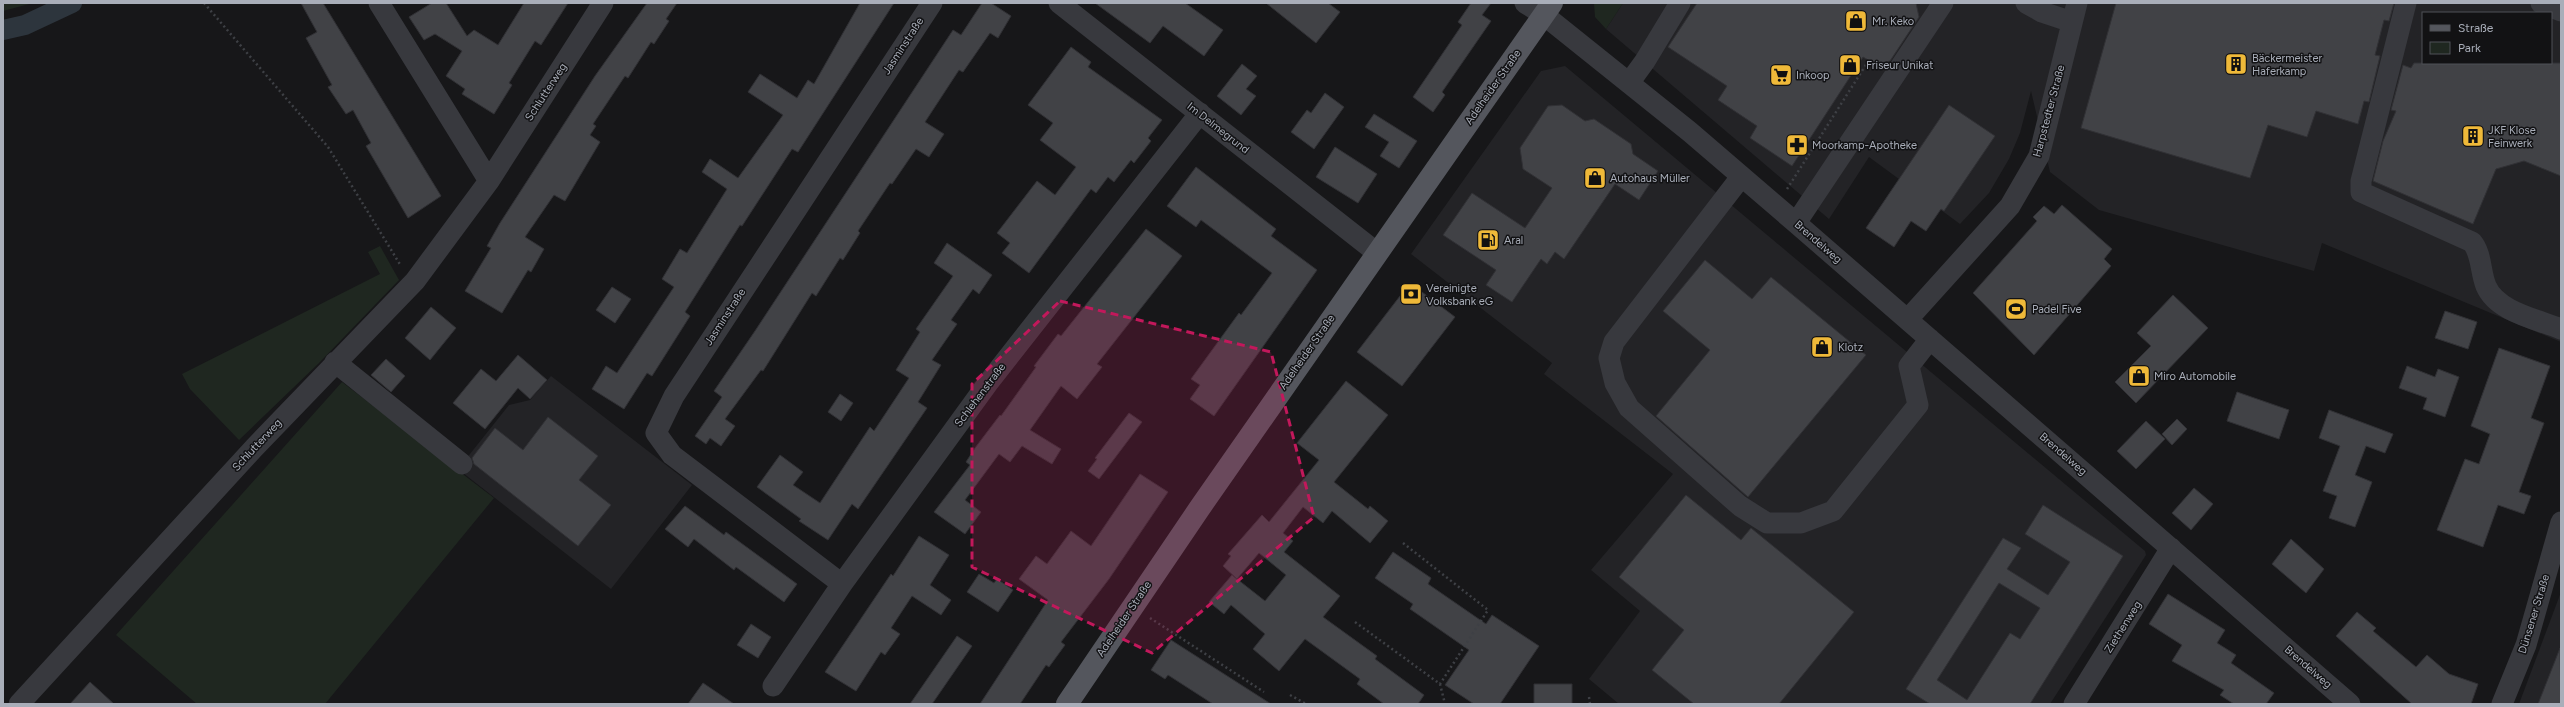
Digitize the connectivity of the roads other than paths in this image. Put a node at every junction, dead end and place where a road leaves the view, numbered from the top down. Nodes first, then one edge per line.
1 (379, 3) edge
2 (603, 3) edge
3 (932, 3) edge
4 (1060, 3) edge
5 (1525, 3) edge
6 (1680, 3) edge
7 (1943, 3) edge
8 (2026, 3) edge
9 (2406, 3) edge
10 (2542, 3) edge
11 (1080, 9) edge
12 (1548, 9) edge
13 (2561, 11) edge
14 (2075, 12) edge
15 (1629, 83) junction
16 (1200, 113) junction
17 (1741, 177) junction
18 (489, 181) junction
19 (1796, 223) junction
20 (1376, 252) junction
21 (1908, 319) junction
22 (2561, 329) edge
23 (1930, 339) junction
24 (335, 362) junction
25 (462, 464) dead end
26 (2561, 522) edge
27 (2171, 548) junction
28 (842, 584) junction
29 (773, 686) dead end
30 (19, 704) edge
31 (1067, 704) edge
32 (2074, 704) edge
33 (2350, 704) edge
34 (2502, 704) edge

1 - 18 street
2 - 18 street, Schlutterweg
3 - 28 street, Jasminstraße
4 - 11 street, Im Delmegrund
5 - 12 street, Brendelweg
6 - 15 street
7 - 19 street
8 - 14 street
9 - 22 street
10 - 13 street
11 - 16 street, Im Delmegrund
12 - 15 street, Brendelweg
12 - 20 main road, Adelheider Straße
14 - 21 street, Harpstedter Straße
15 - 17 street, Brendelweg
16 - 20 street, Im Delmegrund
16 - 28 street, Schlehenstraße
17 - 19 street, Brendelweg
17 - 23 street
18 - 24 street, Schlutterweg
19 - 21 street, Brendelweg
20 - 31 main road, Adelheider Straße
21 - 23 street, Brendelweg
23 - 27 street, Brendelweg
24 - 25 street
24 - 30 street, Schlutterweg
26 - 34 street, Dünsener Straße
27 - 32 street, Ziethenweg
27 - 33 street, Brendelweg
28 - 29 street, Schlehenstraße

